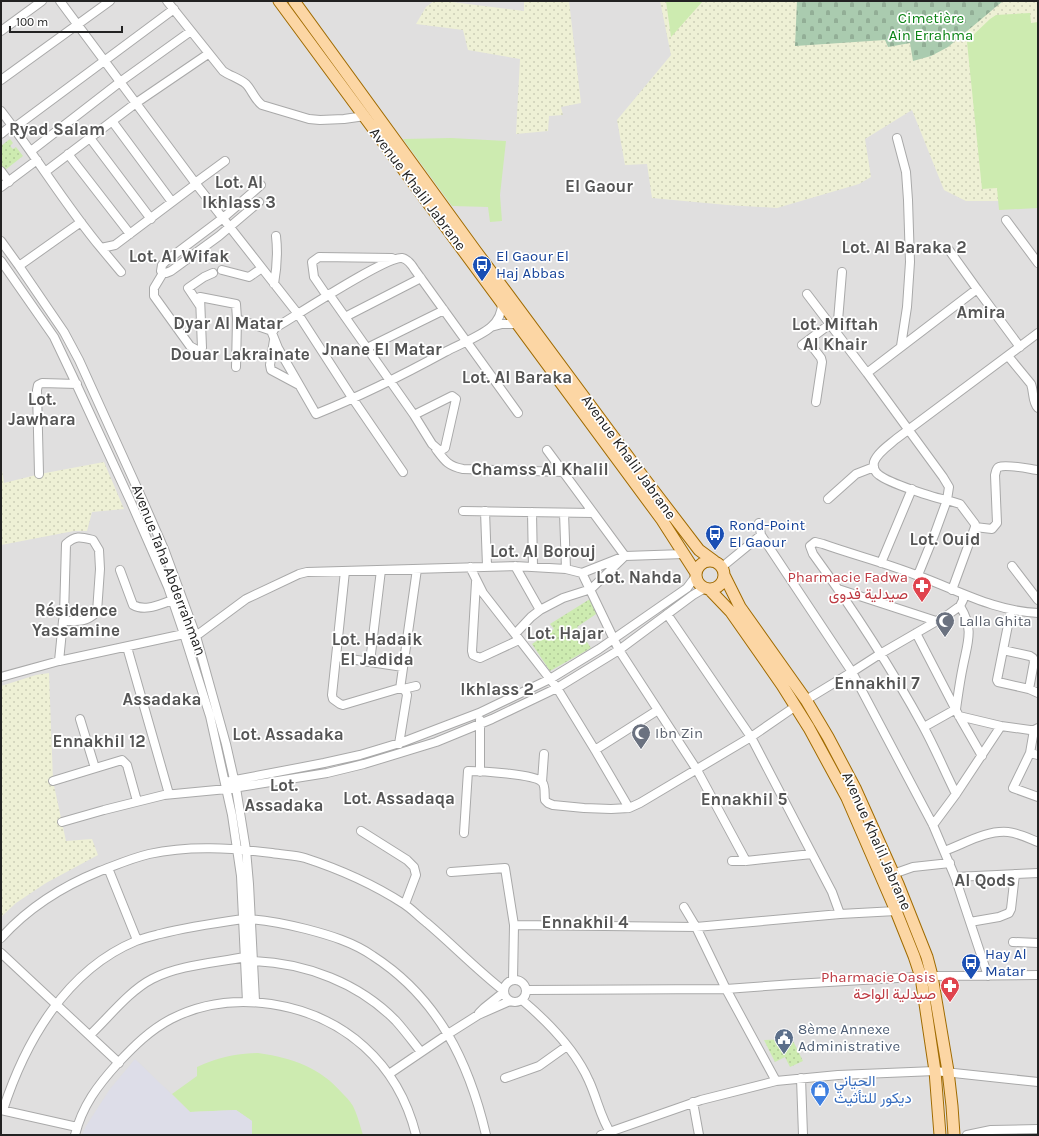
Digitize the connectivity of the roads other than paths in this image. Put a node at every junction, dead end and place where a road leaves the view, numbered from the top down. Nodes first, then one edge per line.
1 (42, 1) edge
2 (60, 1) edge
3 (110, 1) edge
4 (167, 1) edge
5 (279, 1) edge
6 (294, 1) edge
7 (174, 9) junction
8 (77, 24) junction
9 (1, 31) edge
10 (191, 32) junction
11 (208, 54) junction
12 (104, 60) junction
13 (1, 80) edge
14 (120, 82) junction
15 (136, 103) junction
16 (1, 111) edge
17 (372, 120) junction
18 (112, 121) junction
19 (13, 126) junction
20 (1, 134) edge
21 (90, 138) junction
22 (898, 138) dead end
23 (31, 151) junction
24 (68, 154) junction
25 (37, 160) junction
26 (225, 161) dead end
27 (1, 171) edge
28 (45, 172) junction
29 (9, 182) junction
30 (196, 184) junction
31 (262, 185) dead end
32 (1, 187) edge
33 (172, 202) junction
34 (259, 202) dead end
35 (223, 218) junction
36 (151, 219) junction
37 (1006, 220) dead end
38 (81, 222) junction
39 (230, 227) junction
40 (130, 234) junction
41 (276, 236) dead end
42 (1, 241) edge
43 (101, 248) junction
44 (949, 250) dead end
45 (397, 258) junction
46 (1, 261) edge
47 (1038, 263) edge
48 (19, 266) junction
49 (262, 268) junction
50 (222, 270) dead end
51 (121, 272) dead end
52 (842, 272) dead end
53 (163, 273) junction
54 (213, 273) dead end
55 (421, 278) junction
56 (274, 284) junction
57 (977, 290) junction
58 (807, 294) dead end
59 (328, 295) junction
60 (502, 302) junction
61 (200, 306) junction
62 (444, 310) junction
63 (298, 314) junction
64 (345, 317) junction
65 (237, 319) junction
66 (518, 324) junction
67 (830, 324) junction
68 (491, 327) junction
69 (272, 331) junction
70 (837, 333) junction
71 (1038, 333) edge
72 (274, 340) junction
73 (466, 341) junction
74 (901, 346) junction
75 (1020, 346) junction
76 (367, 348) junction
77 (1008, 356) junction
78 (236, 367) dead end
79 (867, 373) junction
80 (390, 382) junction
81 (77, 384) junction
82 (299, 385) junction
83 (353, 399) junction
84 (816, 402) dead end
85 (1038, 408) edge
86 (518, 413) dead end
87 (414, 416) junction
88 (908, 430) junction
89 (436, 448) junction
90 (547, 450) dead end
91 (874, 466) junction
92 (1038, 470) edge
93 (403, 472) dead end
94 (563, 472) junction
95 (40, 474) dead end
96 (912, 489) junction
97 (828, 500) dead end
98 (947, 500) junction
99 (463, 511) dead end
100 (485, 511) junction
101 (532, 512) junction
102 (564, 512) junction
103 (593, 513) junction
104 (759, 524) dead end
105 (975, 528) junction
106 (761, 534) junction
107 (684, 554) junction
108 (625, 556) junction
109 (881, 563) junction
110 (487, 566) junction
111 (515, 566) junction
112 (1012, 566) dead end
113 (470, 567) junction
114 (533, 567) junction
115 (720, 568) junction
116 (416, 569) junction
117 (566, 569) junction
118 (120, 570) dead end
119 (381, 570) junction
120 (345, 571) junction
121 (582, 573) junction
122 (696, 575) junction
123 (918, 575) junction
124 (476, 582) junction
125 (591, 589) junction
126 (707, 589) junction
127 (838, 589) junction
128 (952, 590) junction
129 (963, 595) junction
130 (173, 600) junction
131 (1038, 600) edge
132 (960, 606) junction
133 (540, 610) junction
134 (1011, 610) junction
135 (1038, 613) edge
136 (667, 614) junction
137 (63, 621) junction
138 (936, 621) junction
139 (916, 633) junction
140 (184, 634) junction
141 (196, 636) junction
142 (517, 637) junction
143 (614, 639) junction
144 (127, 647) junction
145 (619, 650) junction
146 (1003, 650) junction
147 (201, 653) junction
148 (880, 654) junction
149 (191, 656) junction
150 (337, 657) junction
151 (59, 661) junction
152 (370, 662) junction
153 (403, 667) junction
154 (852, 672) junction
155 (1, 677) edge
156 (550, 679) junction
157 (416, 686) dead end
158 (557, 688) junction
159 (402, 689) junction
160 (1029, 689) junction
161 (1038, 693) edge
162 (806, 700) junction
163 (796, 706) junction
164 (658, 710) junction
165 (479, 713) junction
166 (958, 713) junction
167 (80, 719) dead end
168 (480, 724) junction
169 (1001, 726) junction
170 (924, 727) junction
171 (1036, 729) edge
172 (751, 737) junction
173 (399, 744) junction
174 (595, 750) junction
175 (1030, 753) junction
176 (544, 754) dead end
177 (1038, 755) edge
178 (982, 756) junction
179 (95, 768) junction
180 (697, 770) junction
181 (480, 772) junction
182 (53, 781) dead end
183 (542, 782) junction
184 (231, 785) junction
185 (169, 794) junction
186 (956, 794) junction
187 (1038, 797) edge
188 (137, 801) junction
189 (629, 808) junction
190 (62, 822) dead end
191 (933, 825) junction
192 (361, 831) dead end
193 (464, 833) dead end
194 (1038, 842) edge
195 (242, 849) junction
196 (944, 851) junction
197 (812, 854) junction
198 (732, 861) dead end
199 (746, 861) junction
200 (950, 863) junction
201 (108, 868) junction
202 (451, 872) dead end
203 (1038, 873) edge
204 (893, 874) junction
205 (1015, 874) junction
206 (955, 877) junction
207 (405, 904) junction
208 (684, 907) dead end
209 (896, 911) junction
210 (840, 914) junction
211 (247, 919) junction
212 (970, 922) junction
213 (514, 925) junction
214 (696, 927) junction
215 (1, 938) edge
216 (137, 940) junction
217 (1013, 942) dead end
218 (1038, 942) edge
219 (1, 953) edge
220 (245, 957) junction
221 (253, 961) junction
222 (1038, 975) edge
223 (932, 976) junction
224 (988, 976) junction
225 (921, 977) junction
226 (513, 980) junction
227 (726, 989) junction
228 (526, 990) junction
229 (504, 992) junction
230 (522, 1000) junction
231 (510, 1001) junction
232 (251, 1002) junction
233 (56, 1004) junction
234 (478, 1015) junction
235 (448, 1034) junction
236 (90, 1035) junction
237 (567, 1046) junction
238 (421, 1052) junction
239 (119, 1063) junction
240 (935, 1071) junction
241 (948, 1072) junction
242 (389, 1074) junction
243 (505, 1078) dead end
244 (801, 1078) junction
245 (776, 1081) junction
246 (1038, 1082) edge
247 (694, 1102) junction
248 (2, 1110) edge
249 (1038, 1129) edge
250 (76, 1131) edge
251 (606, 1133) edge
252 (416, 1135) edge
253 (486, 1135) edge
254 (699, 1135) edge
255 (803, 1135) edge
256 (940, 1135) edge
257 (954, 1135) edge
258 (967, 1135) edge

1 - 9 street
2 - 8 street
3 - 8 street
4 - 7 street
5 - 17 main road, Avenue Khalil Jabrane
6 - 17 main road, Avenue Khalil Jabrane
7 - 10 street
7 - 12 street
8 - 12 street
8 - 13 street
10 - 11 street
10 - 14 street
11 - 15 street
11 - 17 street
12 - 14 street
12 - 19 street
14 - 15 street
14 - 23 street
15 - 18 street
15 - 30 street
16 - 19 street
17 - 60 main road, Avenue Khalil Jabrane
17 - 115 main road, Avenue Khalil Jabrane
18 - 21 street
18 - 33 street
19 - 20 street
19 - 23 street
21 - 24 street
21 - 36 street
22 - 74 street
23 - 25 street
24 - 28 street
24 - 40 street
25 - 28 street
25 - 29 street
26 - 30 street
27 - 29 street
28 - 38 street
29 - 32 street
30 - 33 street
30 - 35 street
31 - 35 street
33 - 36 street
34 - 39 street
35 - 39 street
35 - 53 street
36 - 40 street
37 - 47 street
38 - 43 street
38 - 48 street
39 - 49 street
39 - 53 street
40 - 43 street
41 - 56 street
42 - 48 street, Avenue Taha Abderrahman
43 - 51 street
44 - 57 street
45 - 55 street
45 - 59 street
45 - 59 street
46 - 81 street, Avenue Taha Abderrahman
48 - 141 street, Avenue Taha Abderrahman
49 - 50 street
49 - 56 street
52 - 70 street
53 - 61 street
54 - 61 street
55 - 62 street
55 - 64 street
56 - 63 street
57 - 74 street
57 - 75 street
58 - 67 street
59 - 63 street
59 - 64 street
60 - 66 main road, Avenue Khalil Jabrane
60 - 68 street
61 - 65 street
62 - 73 street
62 - 76 street
63 - 69 street
63 - 83 street
64 - 76 street
65 - 69 street
65 - 78 street
66 - 68 street
66 - 107 main road, Avenue Khalil Jabrane
67 - 70 street
67 - 84 street
68 - 73 street
69 - 72 street
70 - 79 street
71 - 75 street
72 - 82 street
72 - 82 street
73 - 80 street
73 - 86 street
74 - 79 street
75 - 77 street
76 - 80 street
77 - 85 street
77 - 88 street
79 - 88 street
80 - 83 street
80 - 87 street
81 - 95 street
81 - 130 street, Avenue Taha Abderrahman
82 - 83 street
83 - 93 street
87 - 89 street
87 - 89 street
88 - 91 street
88 - 98 street
89 - 94 street
90 - 94 street
91 - 96 street
91 - 97 street
92 - 105 street
94 - 103 street
96 - 98 street
96 - 109 street
98 - 105 street
98 - 123 street
99 - 100 street
100 - 101 street
100 - 110 street
101 - 102 street
101 - 114 street
102 - 103 street
102 - 117 street
103 - 108 street
104 - 106 street
105 - 128 street
106 - 115 street
106 - 154 street
107 - 108 street
107 - 122 main road, Avenue Khalil Jabrane
108 - 121 street
108 - 125 street
109 - 123 street
109 - 127 street
110 - 111 street
110 - 113 street
111 - 114 street
111 - 133 street
112 - 131 street
113 - 116 street
113 - 124 street
114 - 117 street
115 - 122 main road
115 - 126 main road
115 - 162 main road, Avenue Khalil Jabrane
116 - 119 street
116 - 153 street
117 - 121 street
118 - 130 street
119 - 120 street
119 - 152 street
120 - 141 street
120 - 150 street
121 - 125 street
122 - 126 main road
122 - 143 street
123 - 128 street
124 - 142 street
124 - 142 street
125 - 133 street
125 - 143 street
126 - 136 street
126 - 163 main road, Avenue Khalil Jabrane
127 - 138 street
127 - 148 street
128 - 129 street
129 - 132 street
129 - 134 street
130 - 140 street, Avenue Taha Abderrahman
132 - 138 street
132 - 166 street
133 - 142 street
134 - 135 street
134 - 146 street
136 - 145 street
136 - 172 street
137 - 137 street
137 - 151 street
138 - 139 street
139 - 148 street
139 - 166 street
140 - 144 street
140 - 149 street, Avenue Taha Abderrahman
141 - 147 street, Avenue Taha Abderrahman
142 - 156 street
143 - 145 street
143 - 156 street
144 - 151 street
144 - 185 street
145 - 158 street
145 - 164 street
146 - 160 street
146 - 160 street
147 - 149 street
147 - 184 street, Avenue Taha Abderrahman
148 - 154 street
148 - 170 street
149 - 184 street, Avenue Taha Abderrahman
150 - 152 street
150 - 159 street
151 - 155 street
152 - 153 street
153 - 159 street
154 - 162 street
154 - 191 street
156 - 158 street
156 - 165 street
157 - 159 street
158 - 168 street
158 - 174 street
159 - 173 street
160 - 161 street
162 - 204 main road, Avenue Khalil Jabrane
163 - 172 street
163 - 209 main road, Avenue Khalil Jabrane
164 - 174 street
164 - 180 street
165 - 168 street
165 - 173 street
166 - 169 street
166 - 170 street
166 - 178 street
167 - 179 street
168 - 181 street
168 - 184 street
169 - 171 street
169 - 178 street
170 - 186 street
171 - 175 street
172 - 180 street
172 - 197 street
173 - 184 street
174 - 189 street
175 - 177 street
175 - 187 street
176 - 183 street
178 - 186 street
179 - 182 street
179 - 188 street
180 - 189 street
180 - 199 street
181 - 183 street
181 - 193 street
183 - 189 street
184 - 185 street
184 - 195 street, Avenue Taha Abderrahman
185 - 188 street
186 - 191 street
188 - 190 street
191 - 196 street
192 - 207 street
194 - 196 street
195 - 201 street
195 - 207 street
195 - 211 street, Avenue Taha Abderrahman
196 - 200 street
197 - 199 street
197 - 210 street
198 - 199 street
200 - 204 street
200 - 206 street
201 - 215 street
201 - 216 street
202 - 213 street
203 - 205 street
204 - 223 main road, Avenue Khalil Jabrane
205 - 206 street
205 - 212 street
206 - 212 street
207 - 229 street
208 - 214 street
209 - 210 street
209 - 225 main road, Avenue Khalil Jabrane
210 - 214 street
211 - 216 street
211 - 220 street, Avenue Taha Abderrahman
211 - 221 street, Avenue Taha Abderrahman
211 - 235 street
212 - 224 street
213 - 214 street
213 - 226 street
214 - 227 street
216 - 233 street
217 - 218 street
219 - 233 street
220 - 232 street, Avenue Taha Abderrahman
220 - 236 street
221 - 232 street, Avenue Taha Abderrahman
221 - 238 street
222 - 224 street
223 - 224 street
223 - 225 street
223 - 241 main road, Avenue Khalil Jabrane
225 - 227 street
225 - 240 main road, Avenue Khalil Jabrane
226 - 228 street
226 - 229 street
227 - 228 street
227 - 245 street
228 - 230 street
229 - 231 street
229 - 234 street
230 - 231 street
230 - 237 street
231 - 234 street
232 - 239 street
232 - 242 street
233 - 236 street
233 - 248 street
234 - 235 street
235 - 238 street
235 - 253 street
236 - 239 street
237 - 243 street
237 - 251 street
238 - 242 street
239 - 250 street
240 - 241 street
240 - 244 street
240 - 256 main road, Avenue Khalil Jabrane
241 - 246 street
241 - 257 main road, Avenue Khalil Jabrane
242 - 252 street
244 - 245 street
244 - 255 street
245 - 247 street
247 - 251 street
247 - 254 street
248 - 250 street
249 - 258 street

